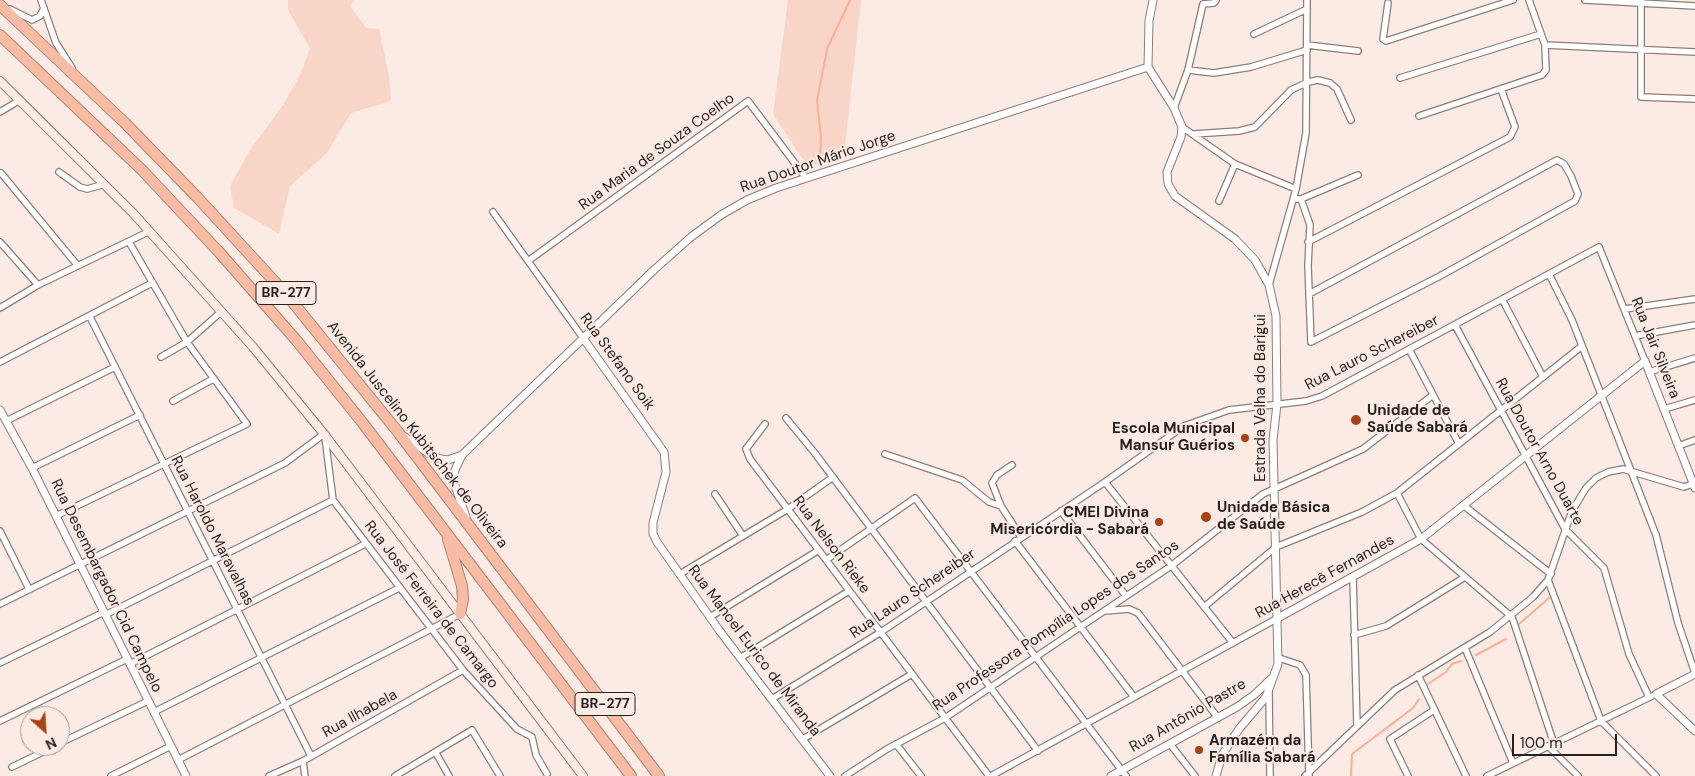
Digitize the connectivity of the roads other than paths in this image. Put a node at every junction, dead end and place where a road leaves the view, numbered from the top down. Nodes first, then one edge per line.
1 (41, 0) edge
2 (1153, 0) edge
3 (1216, 0) edge
4 (1308, 0) edge
5 (1514, 0) edge
6 (1528, 0) edge
7 (1584, 0) edge
8 (1641, 2) edge
9 (1388, 3) dead end
10 (0, 4) edge
11 (1695, 6) edge
12 (44, 8) junction
13 (1307, 9) junction
14 (1254, 34) dead end
15 (1541, 34) junction
16 (0, 35) edge
17 (1545, 45) junction
18 (1307, 47) junction
19 (1358, 51) dead end
20 (1640, 51) junction
21 (1695, 52) edge
22 (1148, 67) junction
23 (1188, 70) junction
24 (78, 77) junction
25 (1400, 78) dead end
26 (0, 81) edge
27 (1308, 82) junction
28 (1501, 89) junction
29 (1695, 99) edge
30 (20, 100) junction
31 (1174, 108) junction
32 (0, 112) edge
33 (1419, 116) dead end
34 (1351, 120) dead end
35 (1182, 127) junction
36 (1194, 134) junction
37 (1235, 164) junction
38 (59, 172) dead end
39 (1, 173) edge
40 (1358, 175) dead end
41 (806, 178) junction
42 (105, 184) junction
43 (1296, 188) junction
44 (1294, 198) junction
45 (1301, 199) junction
46 (1219, 201) dead end
47 (493, 212) dead end
48 (150, 232) junction
49 (0, 242) edge
50 (129, 242) junction
51 (1308, 242) junction
52 (1600, 246) joint
53 (528, 261) junction
54 (78, 266) junction
55 (1549, 274) junction
56 (152, 283) junction
57 (38, 285) junction
58 (1269, 285) junction
59 (1309, 294) junction
60 (1502, 299) junction
61 (1695, 299) edge
62 (0, 308) edge
63 (1624, 309) junction
64 (222, 311) junction
65 (90, 317) junction
66 (1455, 324) junction
67 (1695, 325) edge
68 (1635, 336) junction
69 (583, 338) junction
70 (187, 342) junction
71 (1582, 346) junction
72 (1409, 349) junction
73 (161, 357) dead end
74 (1695, 358) edge
75 (1645, 361) junction
76 (0, 362) edge
77 (115, 367) junction
78 (1649, 372) junction
79 (1543, 377) junction
80 (213, 379) junction
81 (1433, 395) junction
82 (1601, 396) junction
83 (1695, 400) edge
84 (172, 401) dead end
85 (1277, 404) junction
86 (1664, 409) junction
87 (0, 410) edge
88 (1501, 410) junction
89 (140, 415) junction
90 (786, 418) dead end
91 (6, 421) junction
92 (766, 424) dead end
93 (398, 432) junction
94 (324, 434) junction
95 (1695, 440) edge
96 (1459, 444) junction
97 (1678, 446) junction
98 (885, 454) dead end
99 (462, 455) junction
100 (1525, 456) junction
101 (164, 464) junction
102 (1012, 465) dead end
103 (32, 468) junction
104 (1629, 470) junction
105 (833, 477) junction
106 (1105, 482) junction
107 (1694, 485) edge
108 (1275, 488) junction
109 (1397, 493) junction
110 (715, 494) dead end
111 (333, 500) junction
112 (1463, 505) junction
113 (1001, 506) junction
114 (788, 509) junction
115 (188, 511) junction
116 (1061, 511) junction
117 (56, 516) junction
118 (872, 528) junction
119 (444, 529) junction
120 (471, 529) junction
121 (1565, 529) junction
122 (0, 531) edge
123 (744, 536) junction
124 (1021, 537) junction
125 (1420, 539) junction
126 (1015, 541) junction
127 (657, 542) joint
128 (365, 544) junction
129 (1276, 547) junction
130 (819, 550) junction
131 (213, 560) junction
132 (826, 560) junction
133 (80, 564) junction
134 (1171, 566) junction
135 (970, 570) junction
136 (680, 574) junction
137 (1551, 574) junction
138 (1354, 576) junction
139 (1465, 577) junction
140 (1548, 580) junction
141 (399, 588) junction
142 (29, 589) junction
143 (849, 590) junction
144 (1126, 596) junction
145 (926, 601) junction
146 (0, 604) edge
147 (1204, 607) junction
148 (237, 609) junction
149 (1104, 611) junction
150 (104, 613) junction
151 (460, 614) junction
152 (710, 617) junction
153 (1512, 617) junction
154 (1278, 618) junction
155 (1081, 627) junction
156 (432, 630) junction
157 (880, 632) junction
158 (1354, 636) junction
159 (1233, 643) junction
160 (1465, 648) junction
161 (262, 657) junction
162 (1036, 657) junction
163 (740, 658) junction
164 (1278, 658) junction
165 (128, 661) junction
166 (0, 663) edge
167 (463, 670) junction
168 (1183, 670) junction
169 (912, 674) junction
170 (1695, 674) edge
171 (1275, 675) junction
172 (1418, 675) junction
173 (990, 688) junction
174 (1270, 691) junction
175 (1653, 695) junction
176 (1134, 697) junction
177 (772, 699) junction
178 (148, 701) junction
179 (286, 705) junction
180 (1434, 710) junction
181 (154, 712) junction
182 (945, 718) junction
183 (1218, 718) junction
184 (0, 721) edge
185 (1601, 721) junction
186 (1086, 724) junction
187 (1357, 726) junction
188 (1695, 730) edge
189 (70, 739) edge
190 (803, 739) junction
191 (896, 744) junction
192 (1170, 744) junction
193 (1551, 745) junction
194 (171, 746) junction
195 (1038, 750) junction
196 (436, 753) junction
197 (35, 756) edge
198 (311, 756) junction
199 (178, 760) junction
200 (303, 761) junction
201 (1513, 763) junction
202 (12, 767) dead end
203 (1123, 773) edge
204 (547, 774) dead end
205 (1497, 774) edge
206 (849, 775) edge
207 (1308, 775) edge
208 (111, 776) edge
209 (186, 776) edge
210 (269, 776) edge
211 (305, 776) edge
212 (396, 776) edge
213 (449, 776) edge
214 (500, 776) edge
215 (583, 776) edge
216 (631, 776) edge
217 (659, 776) edge
218 (830, 776) edge
219 (921, 776) edge
220 (990, 776) edge
221 (1111, 776) edge
222 (1195, 776) edge
223 (1216, 776) edge
224 (1270, 776) edge
225 (1408, 776) edge
226 (1466, 776) edge
227 (1486, 776) edge
228 (1578, 776) edge
229 (1656, 776) edge

1 - 12 street
2 - 22 street
3 - 23 street
4 - 13 street
5 - 9 street
6 - 15 street
7 - 8 street
8 - 11 street
8 - 20 street
10 - 12 street
10 - 24 highway, Avenida Juscelino Kubitschek de Oliveira / BR-277
12 - 24 street
13 - 14 street
13 - 18 street
15 - 17 street
15 - 25 street
16 - 119 highway, BR-277
17 - 20 street
17 - 28 street
18 - 19 street
18 - 23 street
18 - 27 street
20 - 21 street
20 - 29 street
22 - 31 street
22 - 41 street, Rua Doutor Mário Jorge
23 - 31 street
24 - 93 highway, Avenida Juscelino Kubitschek de Oliveira / BR-277
26 - 30 main road
27 - 34 street
27 - 36 street
27 - 43 street
28 - 33 street
28 - 51 street
30 - 32 street
30 - 42 main road
31 - 35 street
35 - 36 street
35 - 58 street, Estrada Velha do Barigui
36 - 37 street
37 - 43 street
37 - 46 street
38 - 42 street
39 - 54 street
40 - 45 street
41 - 53 street, Rua Maria de Souza Coelho
41 - 69 street, Rua Doutor Mário Jorge
42 - 48 main road
43 - 44 street
44 - 45 street
44 - 58 street
45 - 51 street
47 - 53 street, Rua Stefano Soik
48 - 50 street
48 - 64 main road
49 - 57 street
50 - 54 street
50 - 56 street
51 - 59 street
52 - 55 street, Rua Lauro Schereiber
52 - 63 street, Rua Jair Silveira
53 - 69 street, Rua Stefano Soik
54 - 57 street
55 - 60 street, Rua Lauro Schereiber
55 - 71 street
56 - 65 street
56 - 70 street
57 - 62 street
58 - 85 street, Estrada Velha do Barigui
59 - 59 street
60 - 66 street, Rua Lauro Schereiber
60 - 79 street
61 - 63 street
63 - 68 street, Rua Jair Silveira
64 - 70 street
64 - 94 main road
65 - 76 street
65 - 77 street, Rua Haroldo Maravalhas
66 - 72 street, Rua Lauro Schereiber
66 - 88 street, Rua Doutor Arno Duarte
67 - 68 street
68 - 75 street, Rua Jair Silveira
69 - 99 street, Rua Doutor Mário Jorge
69 - 127 street, Rua Stefano Soik
70 - 73 street
70 - 80 street
71 - 79 street
71 - 82 street
72 - 81 street
72 - 85 street, Rua Lauro Schereiber
74 - 78 street
75 - 78 street, Rua Jair Silveira
75 - 82 street, Rua Herecê Fernandes
77 - 89 street, Rua Haroldo Maravalhas
77 - 91 street
78 - 86 street, Rua Jair Silveira
79 - 88 street
80 - 84 street
80 - 101 street
81 - 96 street
81 - 108 street, Rua Professora Pompília Lopes dos Santos
82 - 100 street, Rua Herecê Fernandes
82 - 104 street
83 - 86 street
85 - 106 street, Rua Lauro Schereiber
85 - 108 street, Estrada Velha do Barigui
86 - 97 street, Rua Jair Silveira
87 - 91 street, Rua Desembargador Cid Campelo
88 - 96 street
88 - 100 street, Rua Doutor Arno Duarte
89 - 101 street, Rua Haroldo Maravalhas
89 - 103 street
90 - 105 street
91 - 103 street, Rua Desembargador Cid Campelo
92 - 114 street, Rua Nelson Rieke
93 - 99 street
93 - 120 highway, Avenida Juscelino Kubitschek de Oliveira / BR-277
94 - 111 street, Rua José Ferreira de Camargo
94 - 115 street
94 - 151 main road
95 - 97 street
96 - 109 street
97 - 107 street, Rua Jair Silveira
98 - 113 street
99 - 120 street, Rua Doutor Mário Jorge
100 - 112 street, Rua Herecê Fernandes
100 - 121 street, Rua Doutor Arno Duarte
101 - 115 street, Rua Haroldo Maravalhas
101 - 117 street
102 - 113 street
103 - 117 street, Rua Desembargador Cid Campelo
104 - 107 street
104 - 121 street
104 - 170 street
105 - 114 street
105 - 118 street
106 - 116 street, Rua Lauro Schereiber
106 - 134 street
108 - 129 street, Estrada Velha do Barigui
108 - 134 street, Rua Professora Pompília Lopes dos Santos
109 - 125 street
109 - 129 street
110 - 123 street
111 - 128 street, Rua José Ferreira de Camargo
111 - 131 street
112 - 125 street, Rua Herecê Fernandes
112 - 137 street
113 - 124 street
114 - 123 street
114 - 130 street, Rua Nelson Rieke
115 - 131 street, Rua Haroldo Maravalhas
115 - 133 street
116 - 124 street, Rua Lauro Schereiber
116 - 144 street
117 - 133 street, Rua Desembargador Cid Campelo
118 - 132 street
118 - 135 street
118 - 145 street
119 - 151 highway
119 - 216 highway, BR-277
120 - 217 highway, Avenida Juscelino Kubitschek de Oliveira / BR-277
121 - 137 street
121 - 175 street, Rua Doutor Arno Duarte
122 - 142 street
123 - 136 street
124 - 126 street, Rua Lauro Schereiber
125 - 138 street, Rua Herecê Fernandes
125 - 139 street
126 - 135 street, Rua Lauro Schereiber
126 - 155 street
127 - 136 street, Rua Manoel Eurico de Miranda
128 - 141 street, Rua José Ferreira de Camargo
128 - 148 street
129 - 147 street
129 - 154 street, Estrada Velha do Barigui
130 - 132 street, Rua Nelson Rieke
130 - 152 street
131 - 148 street, Rua Haroldo Maravalhas
131 - 150 street
132 - 143 street, Rua Nelson Rieke
133 - 142 street
133 - 150 street, Rua Desembargador Cid Campelo
134 - 144 street, Rua Professora Pompília Lopes dos Santos
134 - 147 street
135 - 145 street, Rua Lauro Schereiber
135 - 162 street
136 - 152 street, Rua Manoel Eurico de Miranda
137 - 140 street
138 - 154 street, Rua Herecê Fernandes
138 - 158 street
139 - 153 street
139 - 158 street
140 - 153 street
140 - 185 street
141 - 156 street, Rua José Ferreira de Camargo
141 - 161 street
142 - 146 street
143 - 157 street, Rua Nelson Rieke
143 - 163 street
144 - 149 street, Rua Professora Pompília Lopes dos Santos
145 - 157 street, Rua Lauro Schereiber
145 - 173 street
147 - 159 street
148 - 161 street, Rua Haroldo Maravalhas
148 - 165 street
149 - 155 street, Rua Professora Pompília Lopes dos Santos
149 - 168 street
150 - 165 street, Rua Desembargador Cid Campelo
150 - 166 street
151 - 156 street
151 - 215 main road
152 - 163 street, Rua Manoel Eurico de Miranda
153 - 160 street
153 - 193 street
154 - 159 street, Rua Herecê Fernandes
154 - 164 street, Estrada Velha do Barigui
155 - 162 street, Rua Professora Pompília Lopes dos Santos
155 - 176 street
156 - 167 street, Rua José Ferreira de Camargo
156 - 179 street
157 - 169 street, Rua Nelson Rieke
157 - 177 street, Rua Lauro Schereiber
158 - 187 street
159 - 168 street, Rua Herecê Fernandes
160 - 172 street
160 - 201 street
161 - 179 street, Rua Haroldo Maravalhas
161 - 181 street
162 - 173 street, Rua Professora Pompília Lopes dos Santos
162 - 186 street
163 - 177 street, Rua Manoel Eurico de Miranda
164 - 171 street, Estrada Velha do Barigui
164 - 207 street
165 - 178 street, Rua Desembargador Cid Campelo
165 - 184 street
167 - 198 street, Rua Ilhabela
167 - 204 street, Rua José Ferreira de Camargo
168 - 176 street, Rua Herecê Fernandes
168 - 183 street
169 - 182 street, Rua Nelson Rieke
169 - 190 street
170 - 175 street
171 - 174 street, Estrada Velha do Barigui
171 - 183 street, Rua Antônio Pastre
172 - 180 street
172 - 187 street
173 - 182 street, Rua Professora Pompília Lopes dos Santos
173 - 195 street
174 - 223 street, Estrada Velha do Barigui
174 - 224 street
175 - 185 street
175 - 188 street
176 - 186 street, Rua Herecê Fernandes
177 - 190 street, Rua Manoel Eurico de Miranda
178 - 181 street, Rua Desembargador Cid Campelo
178 - 189 street
179 - 198 street, Rua Haroldo Maravalhas
179 - 199 street
180 - 225 street
180 - 226 street
181 - 194 street, Rua Desembargador Cid Campelo
182 - 191 street, Rua Professora Pompília Lopes dos Santos
182 - 220 street, Rua Nelson Rieke
183 - 192 street, Rua Antônio Pastre
185 - 193 street
185 - 229 street
186 - 195 street, Rua Herecê Fernandes
186 - 203 street
187 - 207 street
190 - 218 street, Rua Manoel Eurico de Miranda
191 - 206 street, Rua Professora Pompília Lopes dos Santos
191 - 219 street
192 - 203 street, Rua Antônio Pastre
192 - 222 street
193 - 201 street
193 - 228 street
194 - 199 street, Rua Desembargador Cid Campelo
194 - 208 street
195 - 220 street, Rua Herecê Fernandes
196 - 212 street
196 - 213 street
196 - 214 street
197 - 202 street
198 - 200 street, Rua Ilhabela
199 - 209 street, Rua Desembargador Cid Campelo
200 - 210 street, Rua Ilhabela
200 - 211 street
201 - 205 street
203 - 221 street, Rua Antônio Pastre
205 - 227 street

